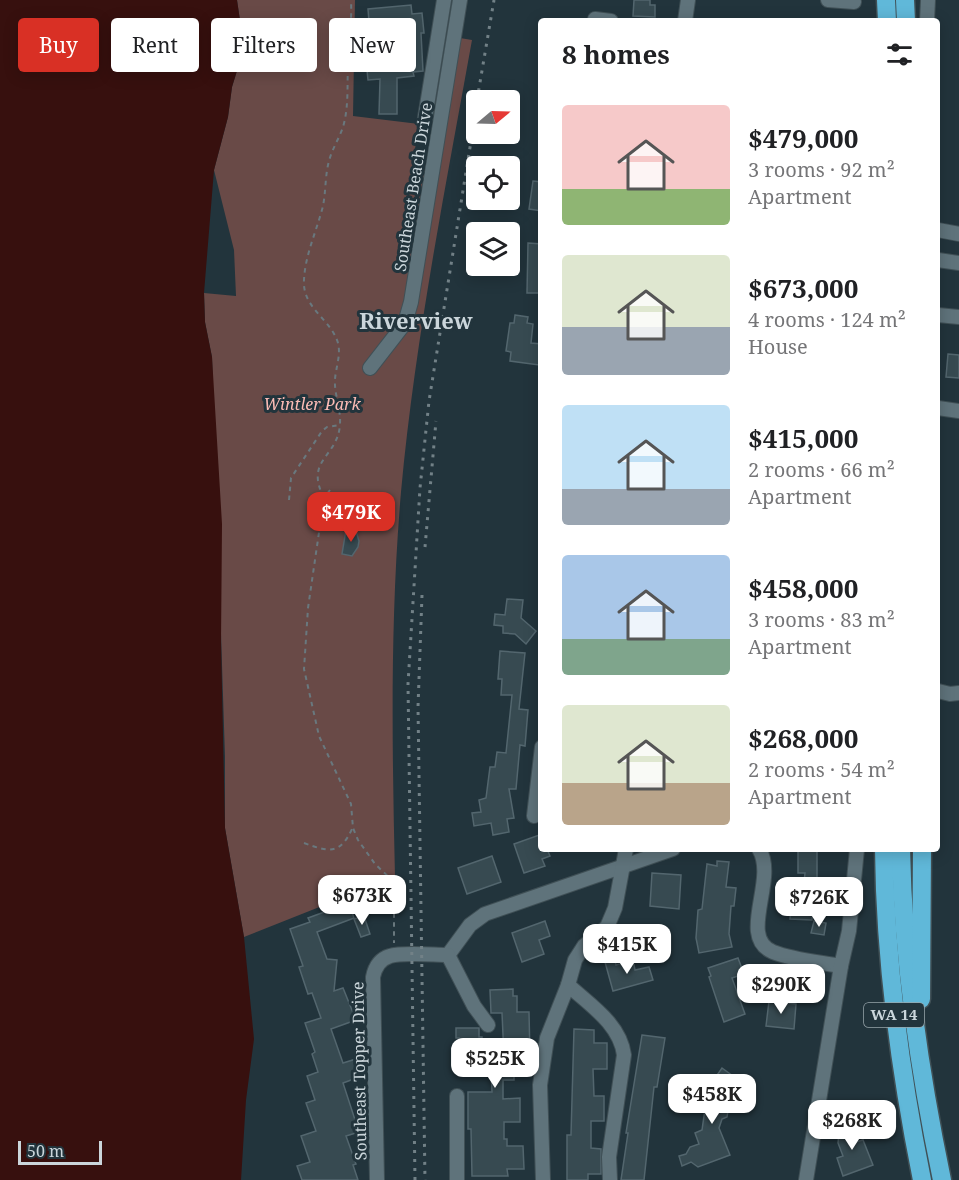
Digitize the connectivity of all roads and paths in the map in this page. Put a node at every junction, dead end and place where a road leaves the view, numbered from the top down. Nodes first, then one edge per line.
1 (351, 0) edge
2 (444, 0) edge
3 (460, 0) edge
4 (688, 0) edge
5 (828, 0) edge
6 (886, 0) edge
7 (905, 0) edge
8 (928, 0) edge
9 (854, 2) dead end
10 (685, 18) edge
11 (887, 18) edge
12 (906, 18) edge
13 (927, 18) edge
14 (424, 124) dead end
15 (940, 230) edge
16 (959, 234) edge
17 (940, 260) edge
18 (959, 263) edge
19 (940, 315) edge
20 (959, 317) edge
21 (370, 368) dead end
22 (940, 408) edge
23 (959, 411) edge
24 (340, 425) junction
25 (330, 490) dead end
26 (324, 498) junction
27 (289, 500) dead end
28 (940, 692) edge
29 (959, 693) edge
30 (538, 782) edge
31 (534, 816) dead end
32 (353, 828) junction
33 (304, 843) dead end
34 (626, 852) edge
35 (663, 852) edge
36 (761, 852) edge
37 (857, 852) edge
38 (884, 852) edge
39 (901, 852) edge
40 (922, 852) edge
41 (624, 864) junction
42 (405, 955) junction
43 (448, 955) junction
44 (841, 966) junction
45 (568, 985) junction
46 (488, 1025) dead end
47 (920, 1070) junction
48 (457, 1096) dead end
49 (377, 1180) edge
50 (457, 1180) edge
51 (543, 1180) edge
52 (610, 1180) edge
53 (806, 1180) edge
54 (922, 1180) edge
55 (942, 1180) edge

1 - 24 path
2 - 14 street
3 - 21 street, Southeast Beach Drive
4 - 10 street
5 - 9 street
6 - 11 highway
7 - 12 highway
8 - 13 street
15 - 16 street
17 - 18 street
19 - 20 street
22 - 23 street
24 - 26 path
24 - 27 path
25 - 26 path
26 - 32 path
28 - 29 street
30 - 31 street
32 - 33 path
32 - 42 path
34 - 41 street
35 - 41 street
36 - 44 street
37 - 44 street
38 - 54 highway, WA 14
39 - 47 highway, WA 14
40 - 47 highway
41 - 43 street
41 - 45 street
42 - 43 street, Southeast Topper Drive
42 - 49 street, Southeast Topper Drive
43 - 46 street
44 - 53 street
45 - 51 street
45 - 52 street
47 - 55 highway, WA 14
48 - 50 street

